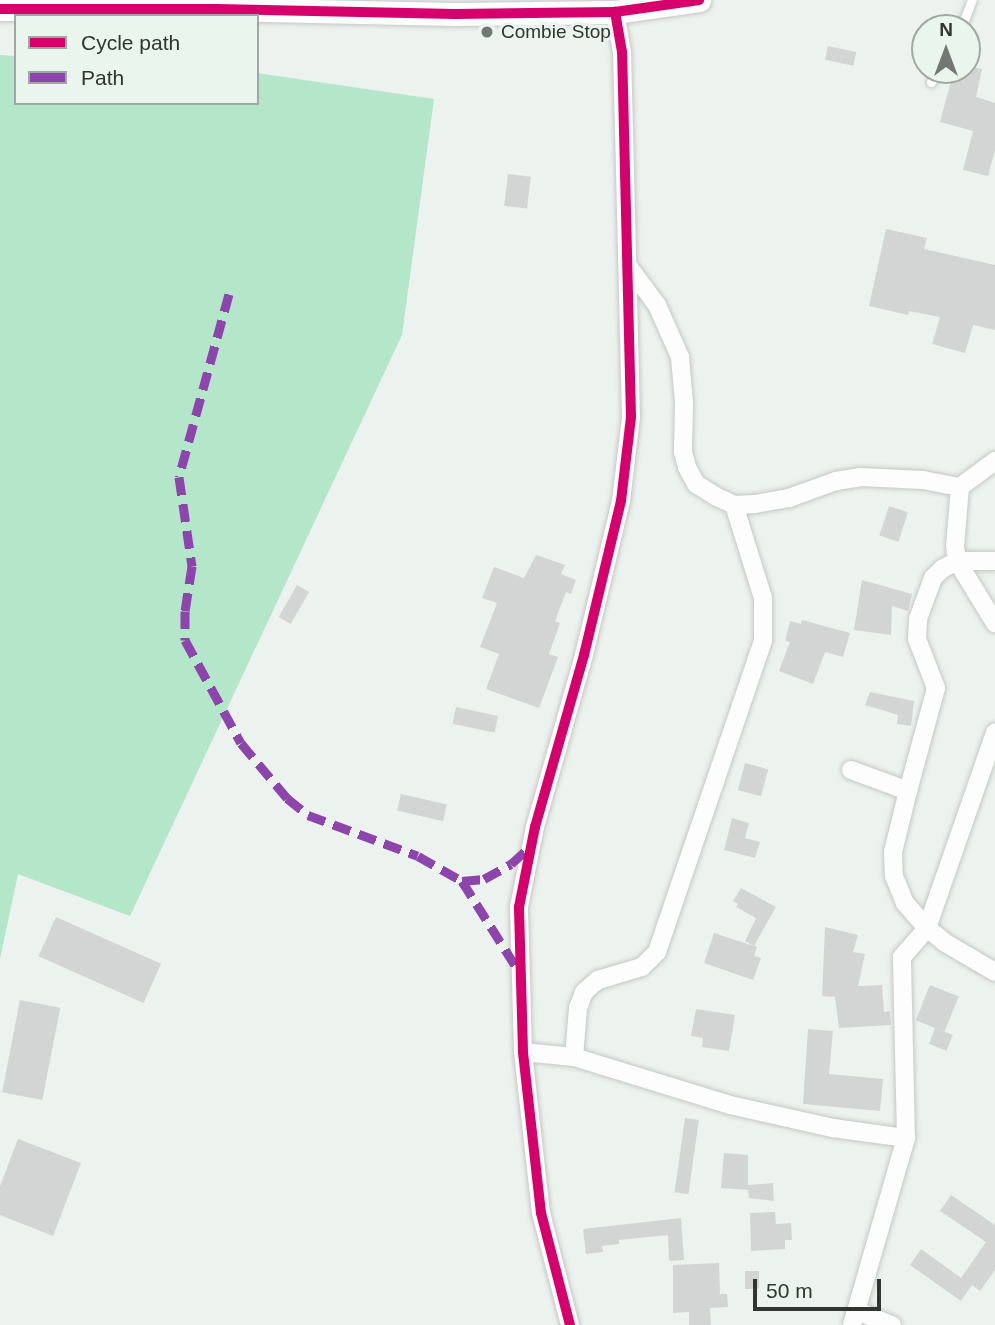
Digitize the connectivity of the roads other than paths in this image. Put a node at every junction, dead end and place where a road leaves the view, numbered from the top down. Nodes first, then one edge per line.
1 (699, 0) edge
2 (2, 9) edge
3 (615, 12) junction
4 (628, 266) junction
5 (995, 461) edge
6 (960, 487) junction
7 (734, 505) junction
8 (957, 561) junction
9 (995, 561) edge
10 (995, 623) edge
11 (995, 733) edge
12 (851, 770) dead end
13 (908, 791) junction
14 (928, 928) junction
15 (995, 972) edge
16 (523, 1052) junction
17 (574, 1057) junction
18 (906, 1138) junction
19 (854, 1318) edge
20 (570, 1325) edge
21 (892, 1325) edge

1 - 3 street
2 - 3 street
3 - 4 street
4 - 7 street
4 - 16 street
5 - 6 street
6 - 7 street
6 - 8 street
7 - 17 street
8 - 9 street
8 - 10 street
8 - 13 street
11 - 14 street
12 - 13 street
13 - 14 street
14 - 15 street
14 - 18 street
16 - 17 street
16 - 20 street
17 - 18 street
18 - 19 street
19 - 21 street

